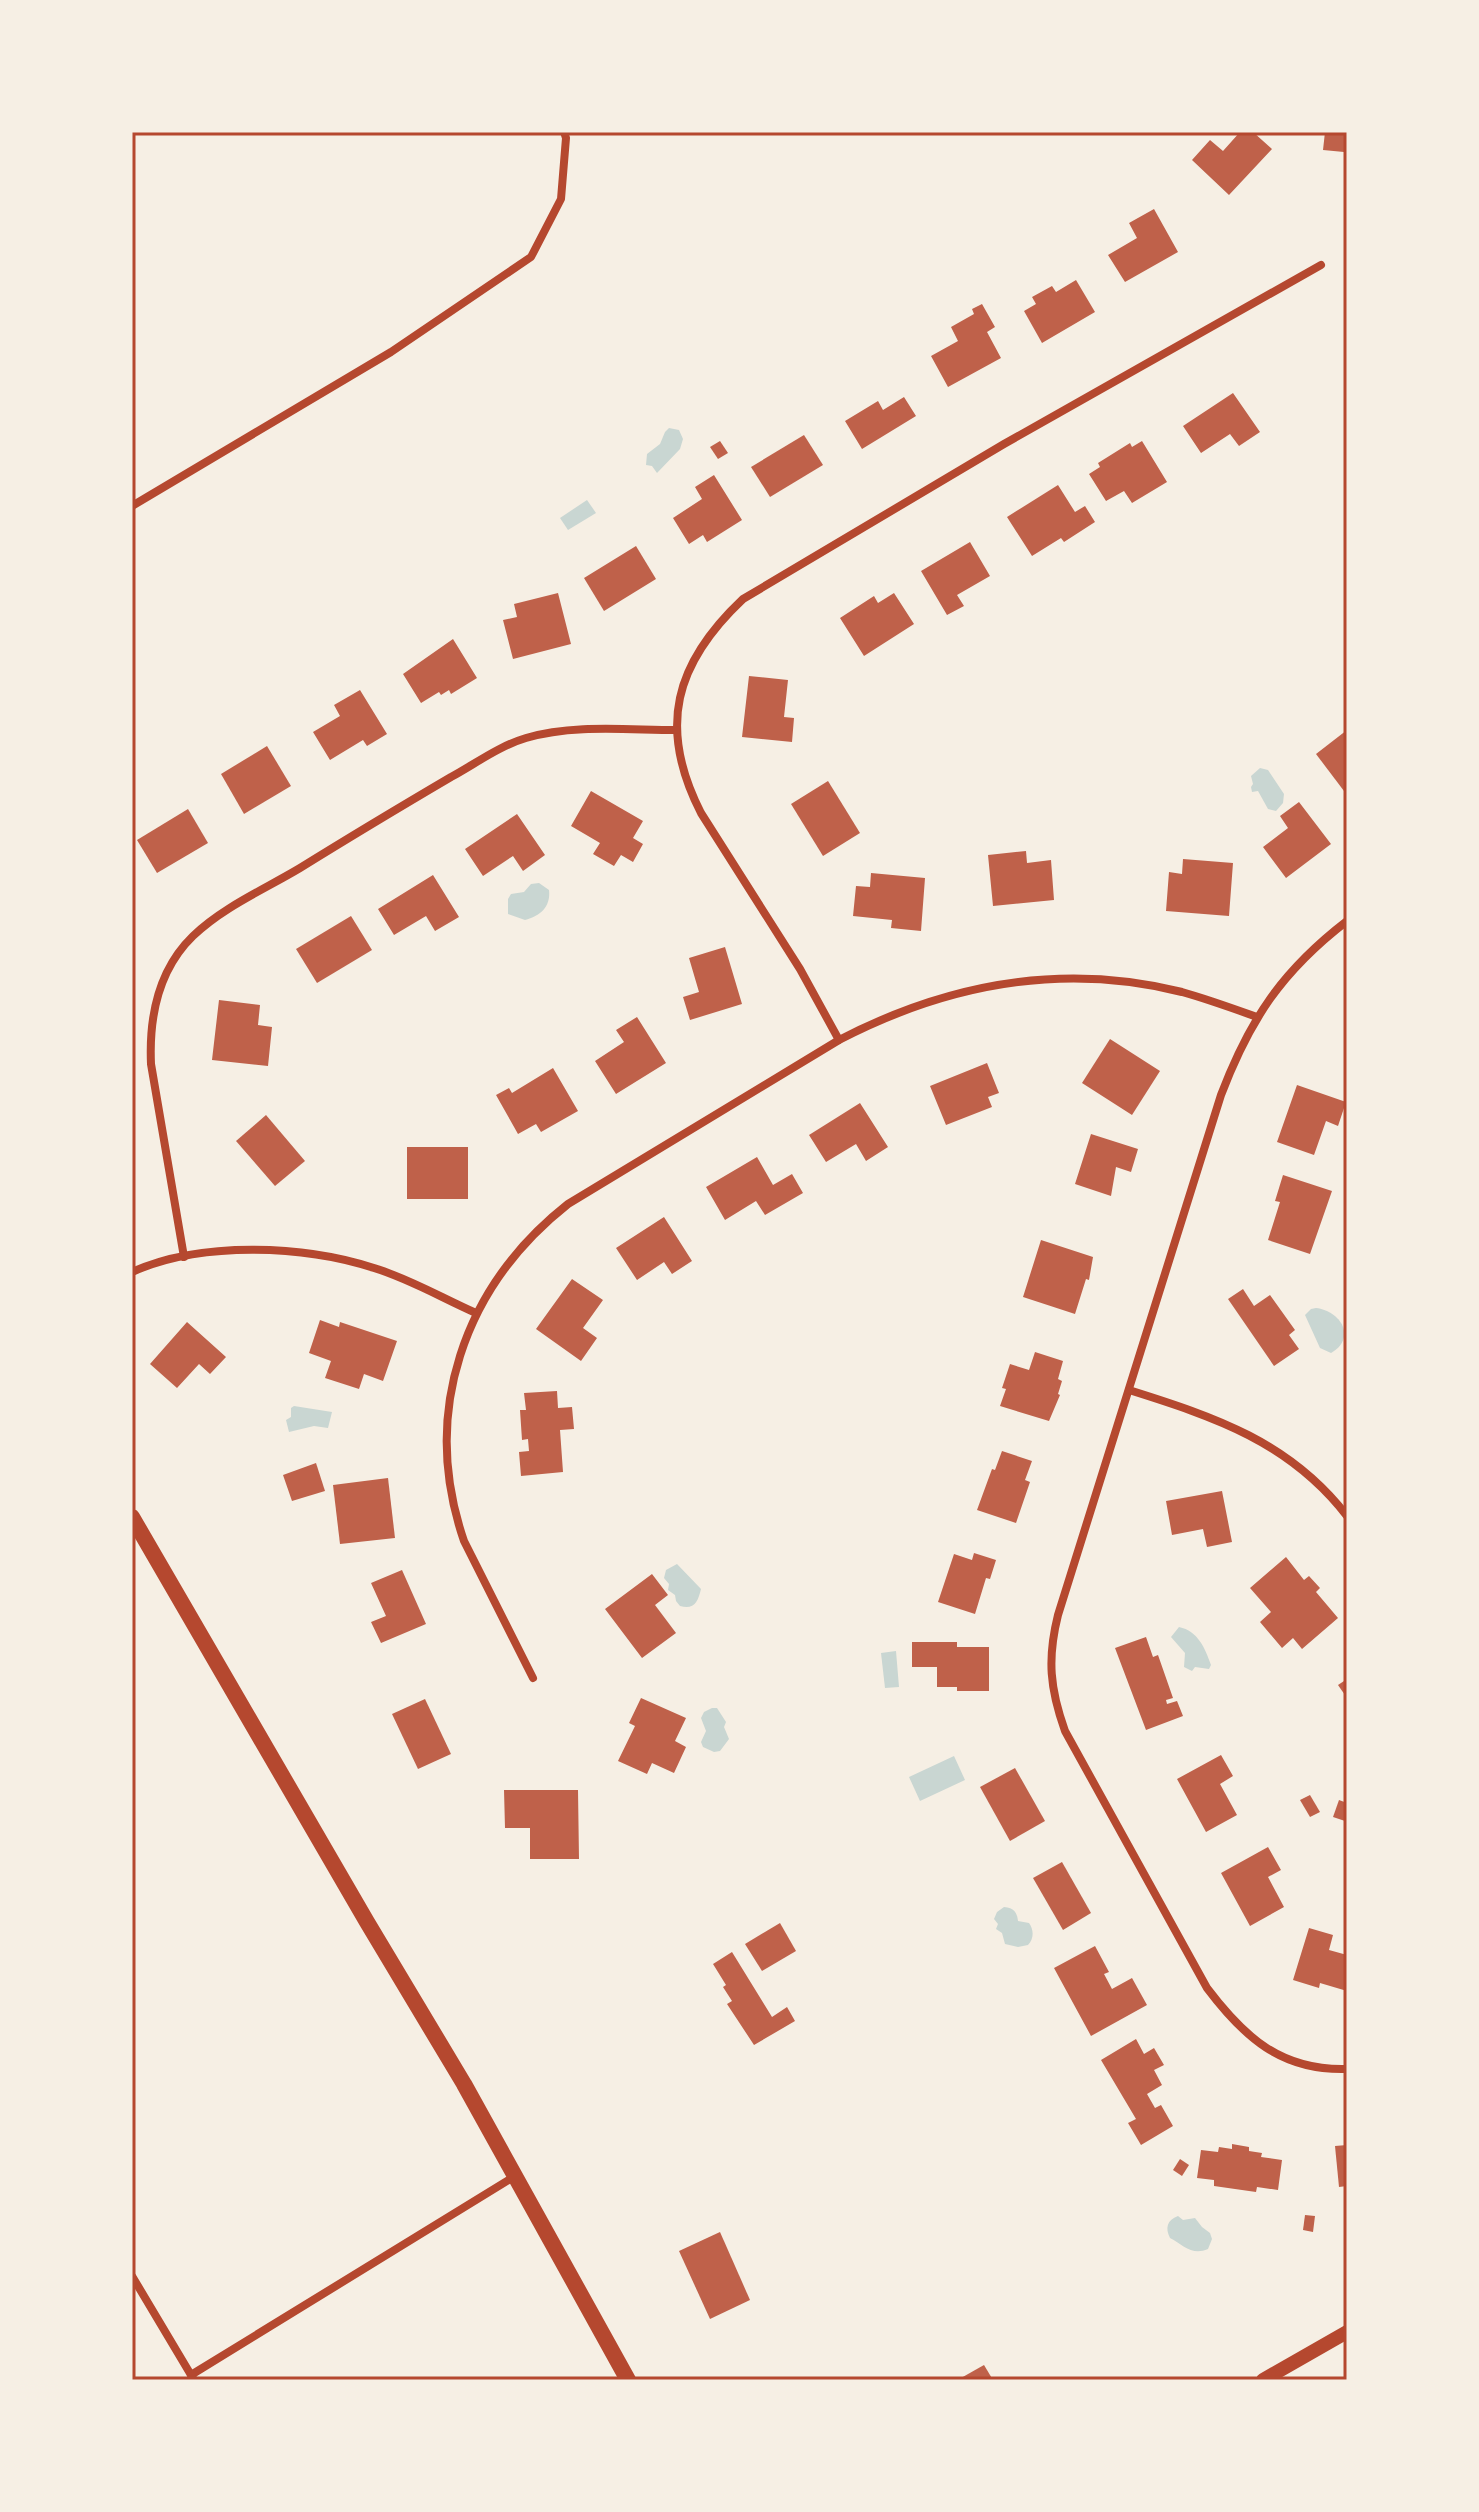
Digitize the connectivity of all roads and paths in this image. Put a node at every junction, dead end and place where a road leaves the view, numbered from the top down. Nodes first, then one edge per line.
1 (564, 132) edge
2 (1321, 265) dead end
3 (132, 506) edge
4 (676, 730) junction
5 (1347, 921) edge
6 (1257, 1017) junction
7 (839, 1040) junction
8 (184, 1257) junction
9 (132, 1272) edge
10 (476, 1313) junction
11 (1129, 1390) junction
12 (1347, 1516) edge
13 (132, 1517) edge
14 (533, 1678) dead end
15 (1347, 2069) edge
16 (515, 2176) junction
17 (132, 2276) edge
18 (1347, 2332) edge
19 (192, 2377) edge
20 (628, 2380) edge
21 (1263, 2380) edge

1 - 3 street
2 - 4 street
4 - 7 street
4 - 8 street
5 - 6 street
6 - 7 street
6 - 11 street
7 - 10 street
8 - 9 street
8 - 10 street
10 - 14 street
11 - 12 street
11 - 15 street
13 - 16 main road
16 - 19 street
16 - 20 main road
17 - 19 street
18 - 21 street

